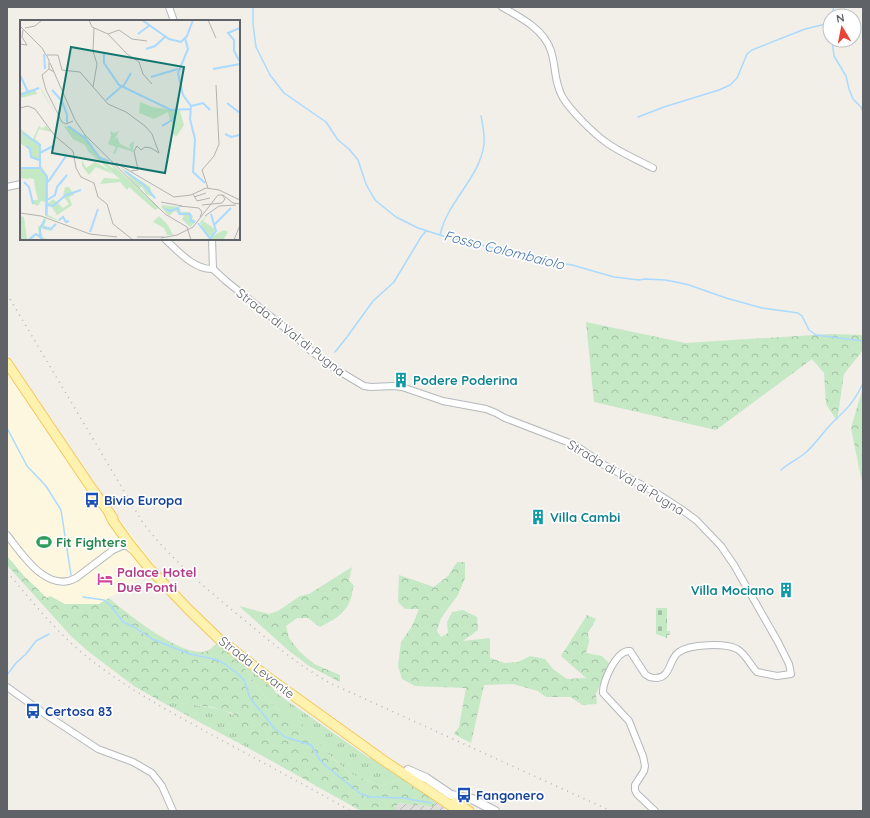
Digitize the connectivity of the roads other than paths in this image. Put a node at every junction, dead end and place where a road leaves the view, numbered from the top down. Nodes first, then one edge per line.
1 (169, 7) edge
2 (502, 7) edge
3 (174, 20) edge
4 (652, 168) dead end
5 (20, 184) edge
6 (7, 187) edge
7 (166, 240) edge
8 (212, 240) edge
9 (213, 268) junction
10 (7, 363) edge
11 (112, 518) junction
12 (7, 535) edge
13 (113, 550) junction
14 (142, 560) junction
15 (155, 573) junction
16 (7, 687) edge
17 (369, 748) junction
18 (408, 770) junction
19 (467, 798) junction
20 (462, 810) edge
21 (172, 811) edge
22 (490, 811) edge
23 (495, 811) edge
24 (655, 811) edge

1 - 3 street
2 - 4 street
5 - 6 street
7 - 9 street
8 - 9 street
9 - 24 street, Strada di Val di Pugna
10 - 11 main road, Strada Levante
11 - 13 street
11 - 14 main road, Strada Levante
11 - 15 main road, Strada Levante
12 - 13 street
13 - 14 street
14 - 15 main road, Strada Levante
15 - 17 main road, Strada Levante
16 - 21 street
17 - 18 main road, Strada Levante
17 - 20 main road, Strada Levante
18 - 19 street
18 - 20 main road, Strada Levante
19 - 20 street
19 - 23 street
20 - 22 street

